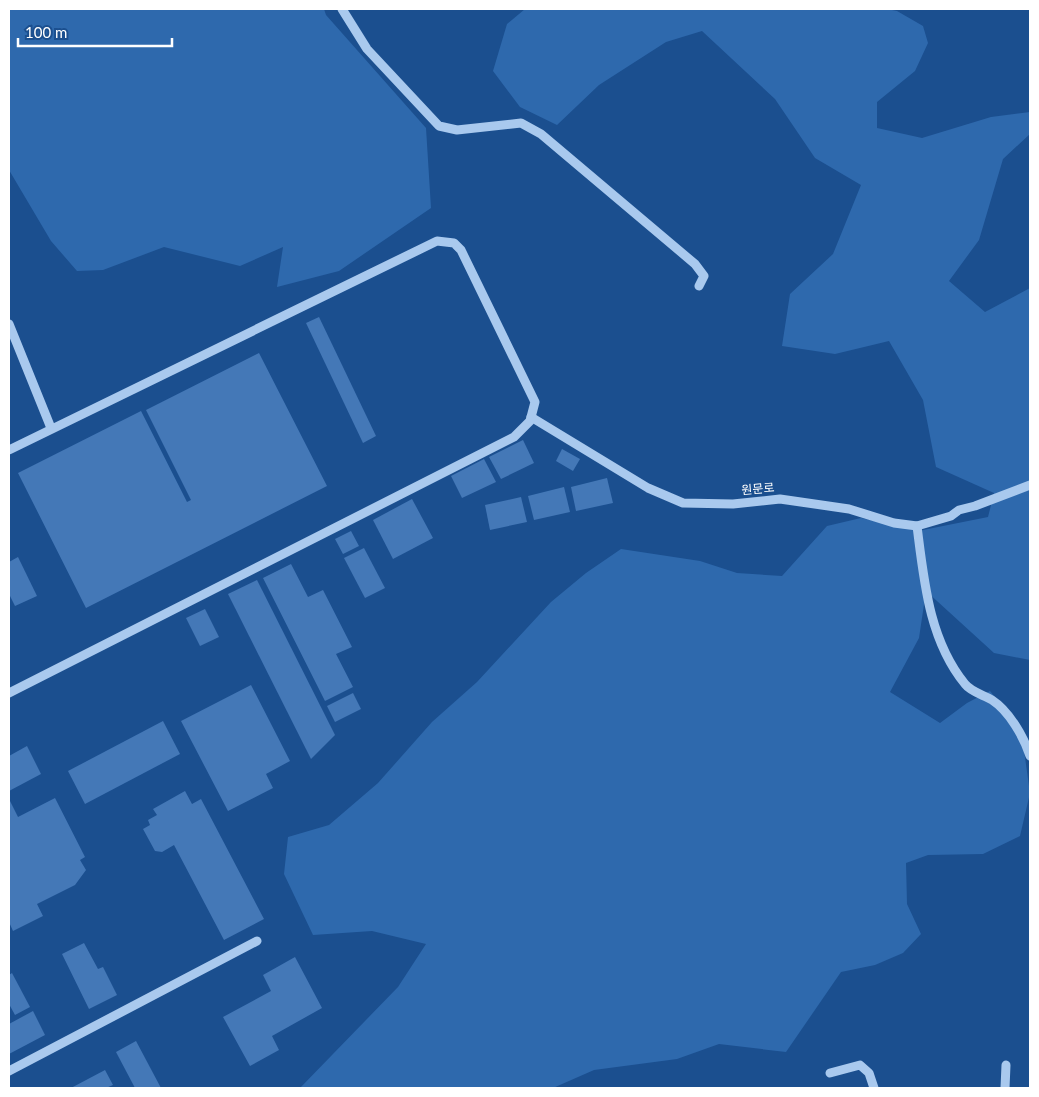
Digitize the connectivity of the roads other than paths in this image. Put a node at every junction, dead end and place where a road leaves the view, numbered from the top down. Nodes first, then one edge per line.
1 (342, 9) edge
2 (699, 286) dead end
3 (9, 324) edge
4 (531, 417) junction
5 (52, 428) junction
6 (9, 450) edge
7 (1030, 486) edge
8 (917, 526) junction
9 (9, 693) edge
10 (1030, 756) edge
11 (257, 941) dead end
12 (1006, 1065) dead end
13 (9, 1071) edge
14 (830, 1073) dead end
15 (874, 1088) edge
16 (1006, 1088) edge

1 - 2 street
3 - 5 street
4 - 5 street
4 - 8 street, 원문로
4 - 9 street
5 - 6 street
7 - 8 street, 원문로
8 - 10 street
11 - 13 street
12 - 16 street
14 - 15 street

